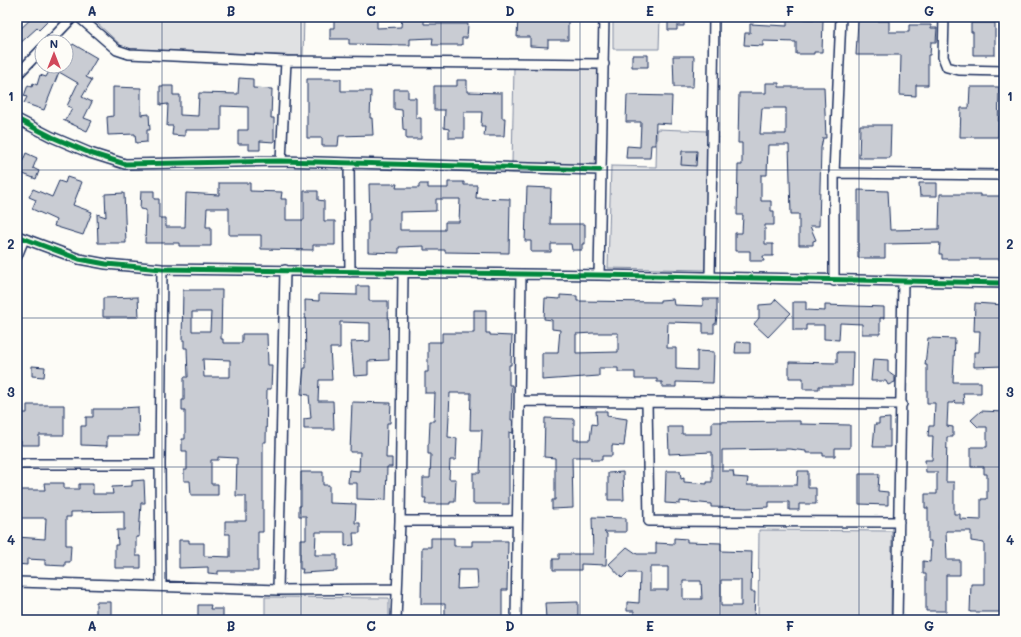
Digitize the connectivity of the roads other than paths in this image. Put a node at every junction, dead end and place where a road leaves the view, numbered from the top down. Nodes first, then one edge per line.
1 (73, 17) edge
2 (79, 17) edge
3 (604, 17) edge
4 (714, 17) edge
5 (841, 17) edge
6 (944, 17) edge
7 (57, 34) edge
8 (34, 57) edge
9 (286, 60) junction
10 (604, 64) junction
11 (1004, 71) edge
12 (17, 75) edge
13 (17, 119) edge
14 (282, 161) junction
15 (349, 163) junction
16 (600, 170) junction
17 (834, 173) junction
18 (1004, 175) edge
19 (20, 238) edge
20 (17, 256) edge
21 (162, 269) junction
22 (285, 270) junction
23 (350, 272) junction
24 (403, 273) junction
25 (521, 274) junction
26 (599, 275) junction
27 (710, 278) junction
28 (834, 281) junction
29 (903, 281) junction
30 (1004, 283) edge
31 (520, 401) junction
32 (647, 402) junction
33 (902, 404) junction
34 (17, 464) edge
35 (160, 464) junction
36 (400, 521) junction
37 (517, 521) junction
38 (900, 522) junction
39 (17, 582) edge
40 (161, 586) junction
41 (397, 589) junction
42 (278, 590) junction
43 (396, 620) edge
44 (516, 620) edge
45 (898, 620) edge

1 - 7 street
2 - 9 street
3 - 10 street
4 - 27 street
5 - 17 street
6 - 11 street
8 - 12 street
9 - 10 street
9 - 14 street
10 - 16 street
13 - 14 street
14 - 15 street
15 - 16 street
15 - 23 street
16 - 26 street
17 - 18 street
17 - 28 street
19 - 20 street
19 - 21 street
21 - 22 street
21 - 35 street
22 - 23 street
22 - 42 street
23 - 24 street
24 - 25 street
24 - 36 street
25 - 26 street
25 - 31 street
26 - 27 street
27 - 28 street
28 - 29 street
29 - 30 street
29 - 33 street
31 - 32 street
31 - 37 street
32 - 33 street
32 - 38 street
33 - 38 street
34 - 35 street
35 - 40 street
36 - 37 street
36 - 41 street
37 - 44 street
38 - 45 street
39 - 40 street
40 - 42 street
41 - 42 street
41 - 43 street

